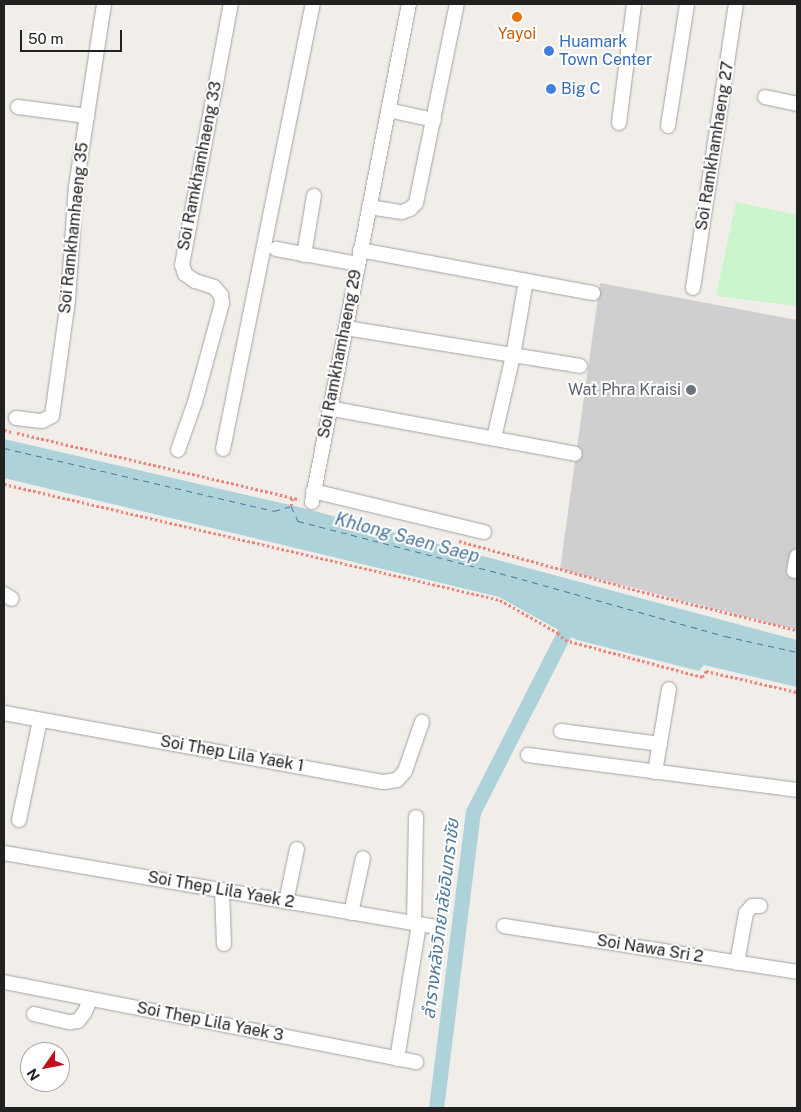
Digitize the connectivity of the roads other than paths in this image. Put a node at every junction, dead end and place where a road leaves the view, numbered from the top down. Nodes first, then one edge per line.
1 (104, 4) edge
2 (231, 4) edge
3 (313, 4) edge
4 (409, 4) edge
5 (457, 4) edge
6 (634, 4) edge
7 (687, 4) edge
8 (736, 4) edge
9 (765, 97) dead end
10 (797, 104) edge
11 (18, 107) dead end
12 (388, 110) junction
13 (87, 116) junction
14 (434, 120) junction
15 (619, 123) dead end
16 (668, 126) dead end
17 (314, 196) dead end
18 (369, 207) junction
19 (276, 250) dead end
20 (304, 254) junction
21 (359, 257) junction
22 (526, 281) junction
23 (693, 288) dead end
24 (593, 292) dead end
25 (346, 328) junction
26 (513, 356) junction
27 (580, 366) dead end
28 (328, 408) junction
29 (16, 418) dead end
30 (494, 438) junction
31 (223, 449) dead end
32 (178, 450) dead end
33 (575, 454) dead end
34 (484, 532) dead end
35 (797, 556) edge
36 (794, 571) dead end
37 (669, 689) dead end
38 (4, 713) edge
39 (40, 720) junction
40 (422, 722) dead end
41 (561, 731) dead end
42 (660, 744) junction
43 (528, 755) dead end
44 (655, 772) junction
45 (797, 790) edge
46 (416, 818) dead end
47 (19, 820) dead end
48 (297, 849) dead end
49 (4, 853) edge
50 (363, 858) dead end
51 (222, 890) junction
52 (286, 902) junction
53 (760, 906) dead end
54 (351, 913) junction
55 (416, 924) junction
56 (504, 926) dead end
57 (439, 927) dead end
58 (224, 944) dead end
59 (737, 963) junction
60 (797, 972) edge
61 (4, 982) edge
62 (90, 999) junction
63 (34, 1014) dead end
64 (397, 1059) junction
65 (416, 1062) dead end

1 - 13 street, Soi Ramkhamhaeng 35
2 - 32 street, Soi Ramkhamhaeng 33
3 - 31 street
4 - 12 street, Soi Ramkhamhaeng 29
5 - 14 street
6 - 15 street
7 - 16 street
8 - 23 street, Soi Ramkhamhaeng 27
9 - 10 street
11 - 13 street
12 - 14 street
12 - 18 street, Soi Ramkhamhaeng 29
13 - 29 street, Soi Ramkhamhaeng 35
14 - 18 street
17 - 20 street
18 - 21 street, Soi Ramkhamhaeng 29
19 - 20 street
20 - 21 street
21 - 22 street
21 - 25 street, Soi Ramkhamhaeng 29
22 - 24 street
22 - 26 street
25 - 26 street
25 - 28 street, Soi Ramkhamhaeng 29
26 - 27 street
26 - 30 street
28 - 30 street
28 - 34 street, Soi Ramkhamhaeng 29
30 - 33 street
35 - 36 street
37 - 42 street
38 - 39 street, Soi Thep Lila Yaek 1
39 - 40 street, Soi Thep Lila Yaek 1
39 - 47 street
41 - 42 street
42 - 44 street
43 - 44 street
44 - 45 street
46 - 55 street
48 - 52 street
49 - 51 street, Soi Thep Lila Yaek 2
50 - 54 street
51 - 52 street, Soi Thep Lila Yaek 2
51 - 58 street
52 - 54 street, Soi Thep Lila Yaek 2
53 - 59 street
54 - 55 street, Soi Thep Lila Yaek 2
55 - 57 street, Soi Thep Lila Yaek 2
55 - 64 street
56 - 59 street, Soi Nawa Sri 2
59 - 60 street, Soi Nawa Sri 2
61 - 62 street, Soi Thep Lila Yaek 3
62 - 63 street
62 - 64 street, Soi Thep Lila Yaek 3
64 - 65 street, Soi Thep Lila Yaek 3

